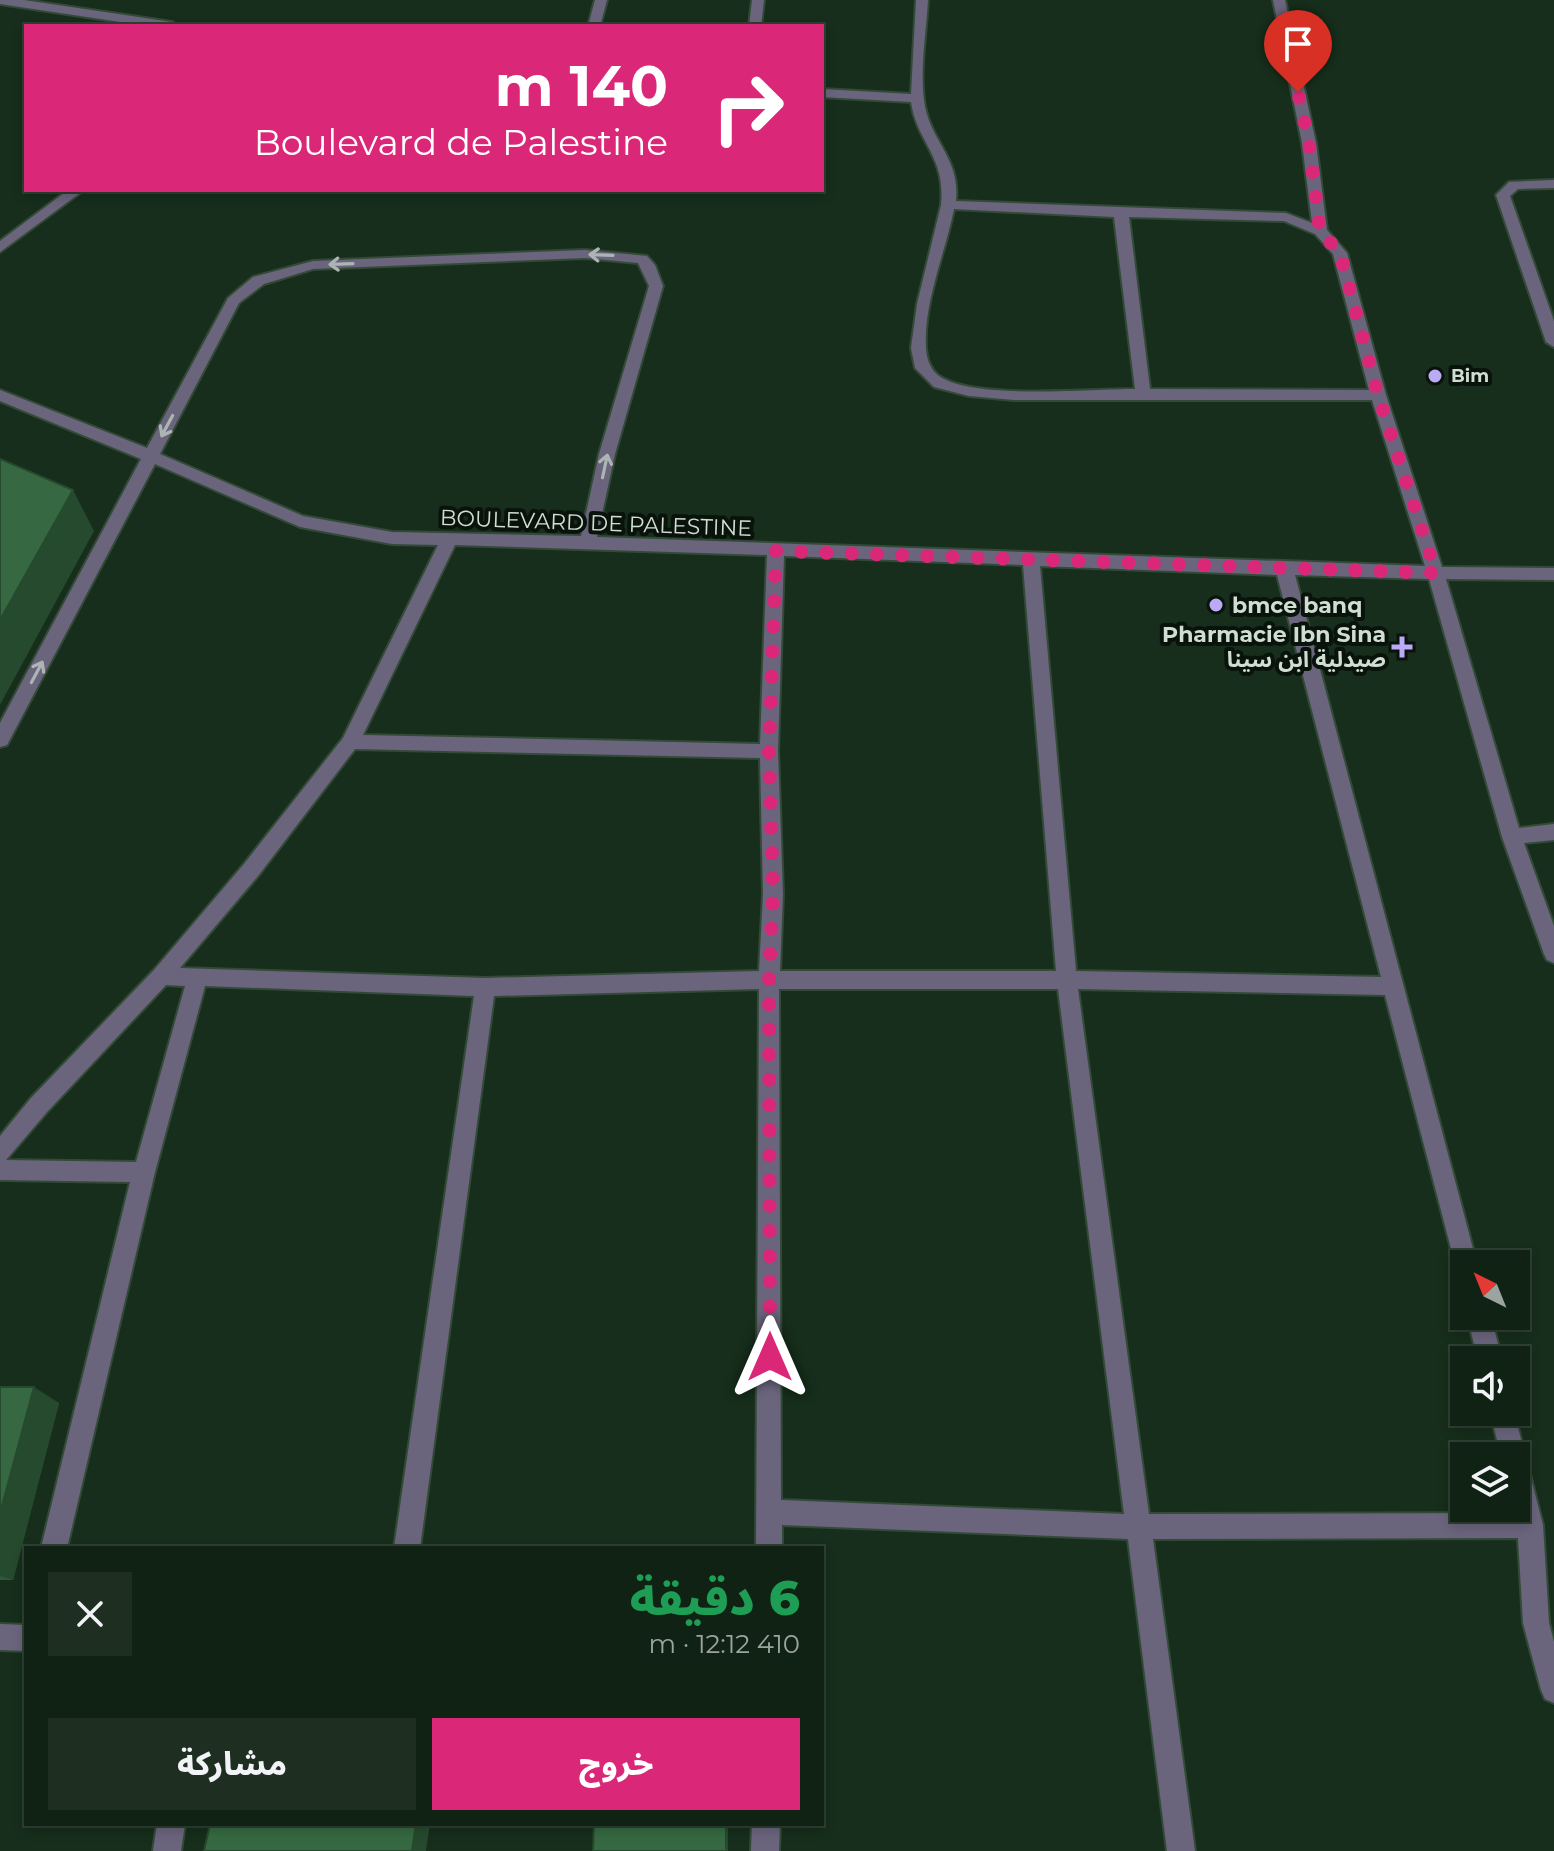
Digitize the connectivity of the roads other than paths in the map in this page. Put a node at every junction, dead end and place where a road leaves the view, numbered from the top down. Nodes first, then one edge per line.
1 (0, 0) edge
2 (601, 0) edge
3 (758, 0) edge
4 (922, 0) edge
5 (1279, 0) edge
6 (159, 24) edge
7 (595, 24) edge
8 (755, 24) edge
9 (824, 93) edge
10 (918, 98) junction
11 (1554, 184) edge
12 (74, 192) edge
13 (949, 205) junction
14 (1121, 213) junction
15 (1320, 231) junction
16 (0, 248) edge
17 (1554, 342) edge
18 (1143, 394) junction
19 (0, 395) edge
20 (1378, 395) junction
21 (151, 457) junction
22 (449, 540) junction
23 (588, 542) junction
24 (776, 551) junction
25 (1031, 558) junction
26 (1284, 567) junction
27 (1436, 573) junction
28 (1554, 574) edge
29 (0, 740) edge
30 (350, 742) junction
31 (769, 751) junction
32 (1554, 832) edge
33 (1512, 837) junction
34 (1554, 954) edge
35 (161, 976) junction
36 (197, 979) junction
37 (769, 980) junction
38 (1067, 980) junction
39 (1395, 986) junction
40 (485, 987) junction
41 (0, 1152) edge
42 (0, 1170) edge
43 (144, 1172) junction
44 (1462, 1250) edge
45 (768, 1512) junction
46 (1529, 1522) edge
47 (1530, 1525) junction
48 (1140, 1527) junction
49 (54, 1546) edge
50 (407, 1546) edge
51 (769, 1546) edge
52 (0, 1637) edge
53 (24, 1638) edge
54 (1554, 1690) edge
55 (171, 1826) edge
56 (766, 1826) edge
57 (167, 1851) edge
58 (765, 1851) edge
59 (1181, 1851) edge

1 - 6 street
2 - 7 street
3 - 8 street
4 - 10 street
5 - 15 street
9 - 10 street
10 - 13 street
11 - 17 street
12 - 16 street
13 - 14 street
13 - 18 street
14 - 15 street
14 - 18 street
15 - 20 street
18 - 20 street
19 - 21 street, BOULEVARD DE PALESTINE
20 - 27 street
21 - 22 street, BOULEVARD DE PALESTINE
23 -> 21 street
29 -> 21 street
22 - 23 street, BOULEVARD DE PALESTINE
22 - 30 street
23 - 24 street, BOULEVARD DE PALESTINE
24 - 25 street, BOULEVARD DE PALESTINE
24 - 31 street
25 - 26 street, BOULEVARD DE PALESTINE
25 - 38 street
26 - 27 street, BOULEVARD DE PALESTINE
26 - 39 street
27 - 28 street, BOULEVARD DE PALESTINE
27 - 33 street
30 - 31 street
30 - 35 street
31 - 37 street
32 - 33 street
33 - 34 street
35 - 36 street
35 - 41 street
36 - 40 street
36 - 43 street
37 - 38 street
37 - 40 street
37 - 45 street
38 - 39 street
38 - 48 street
39 - 44 street
40 - 50 street
42 - 43 street
43 - 49 street
45 - 48 street
45 - 51 street
46 - 47 street
47 - 48 street
47 - 54 street
48 - 59 street
52 - 53 street
55 - 57 street
56 - 58 street

